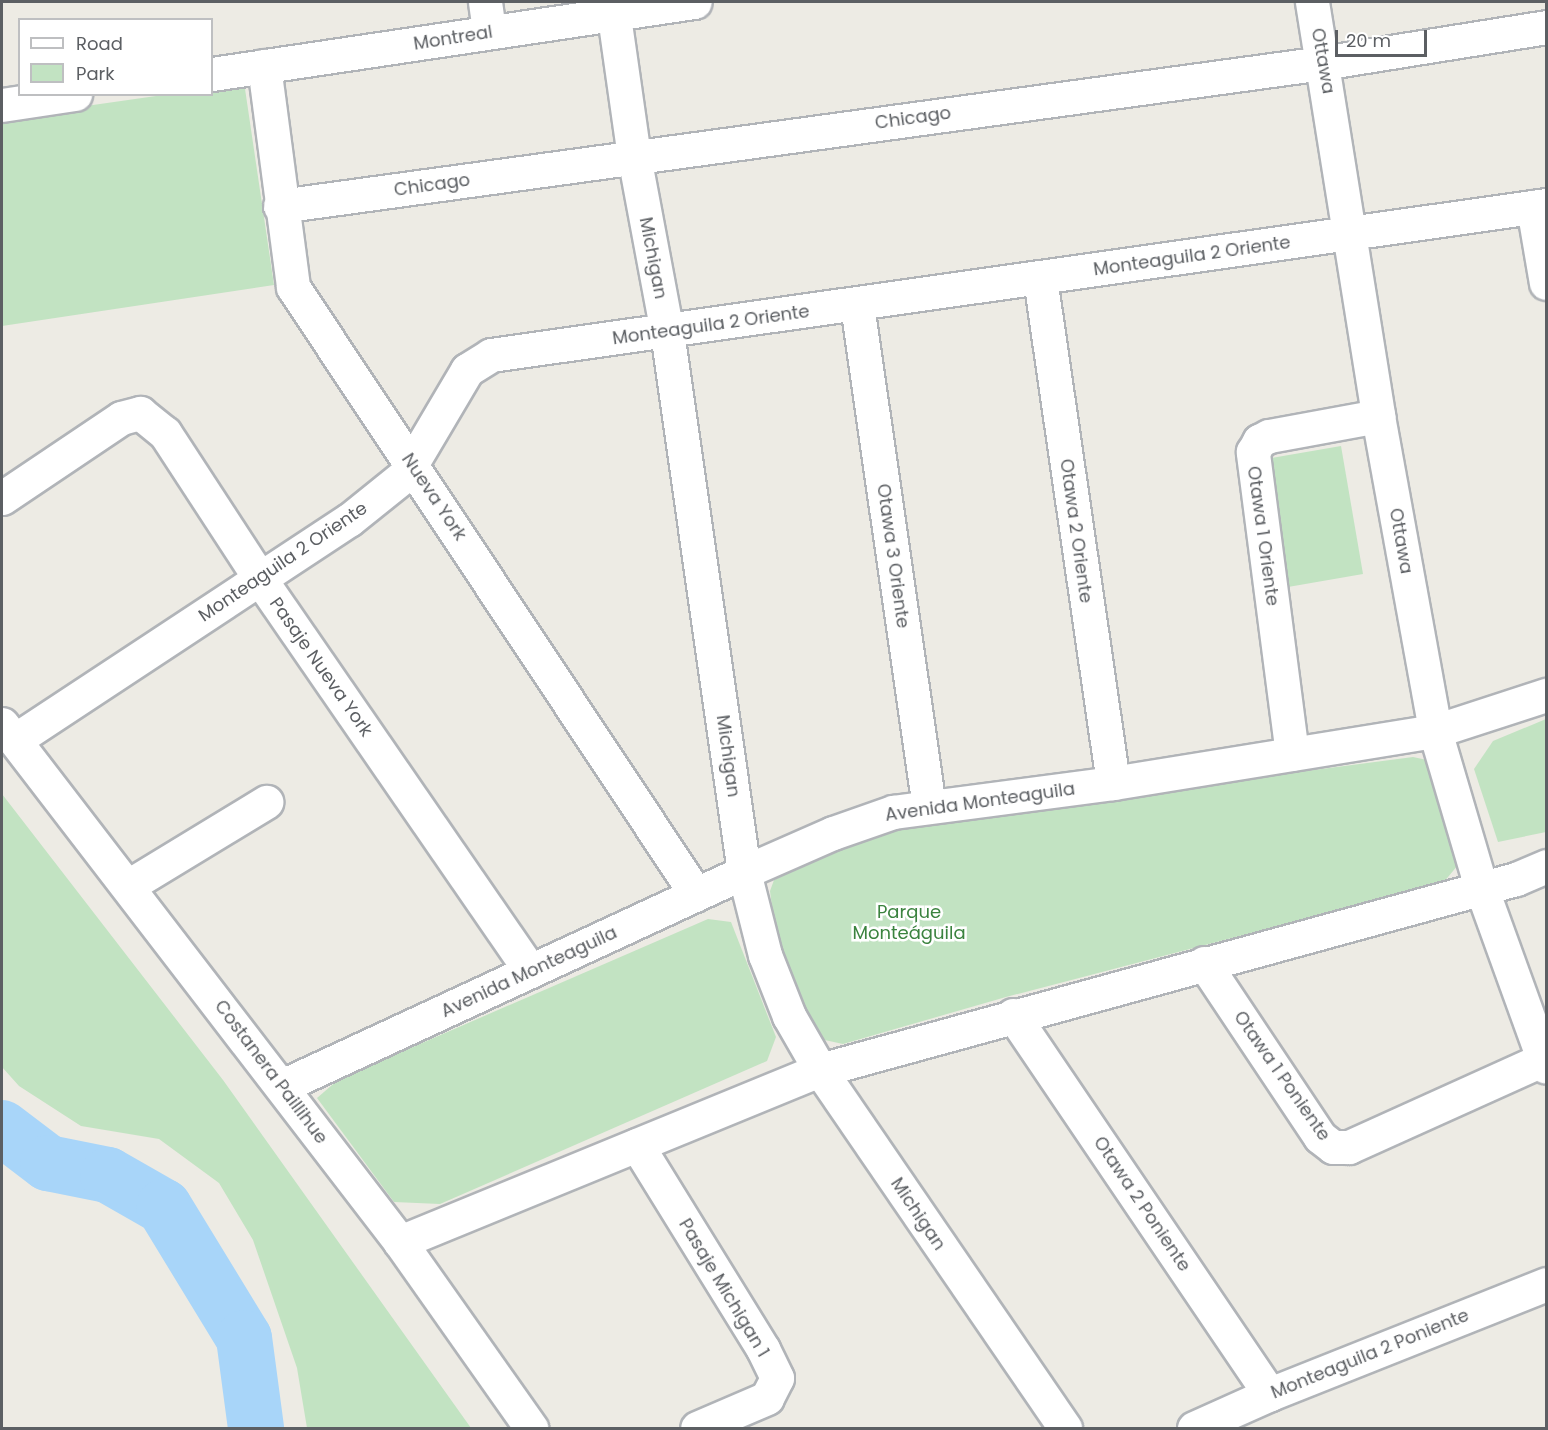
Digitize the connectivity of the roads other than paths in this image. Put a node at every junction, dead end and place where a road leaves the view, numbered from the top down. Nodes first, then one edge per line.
1 (695, 2) edge
2 (1312, 2) edge
3 (613, 8) edge
4 (487, 17) edge
5 (1546, 27) edge
6 (1322, 63) junction
7 (264, 66) junction
8 (213, 74) edge
9 (62, 96) edge
10 (2, 105) edge
11 (634, 156) junction
12 (280, 206) junction
13 (1540, 206) edge
14 (1350, 233) junction
15 (1040, 278) junction
16 (1546, 283) edge
17 (857, 305) junction
18 (667, 332) junction
19 (1378, 416) junction
20 (411, 461) junction
21 (2, 498) edge
22 (260, 579) junction
23 (1546, 695) edge
24 (1436, 731) junction
25 (8, 732) edge
26 (1292, 754) junction
27 (1113, 783) junction
28 (266, 802) dead end
29 (929, 807) junction
30 (1546, 866) edge
31 (744, 872) junction
32 (128, 886) junction
33 (1481, 887) junction
34 (696, 894) junction
35 (1204, 963) junction
36 (530, 971) junction
37 (1013, 1015) junction
38 (1545, 1063) edge
39 (820, 1070) junction
40 (282, 1086) junction
41 (637, 1145) junction
42 (400, 1242) junction
43 (1546, 1284) edge
44 (1270, 1394) junction
45 (531, 1428) edge
46 (696, 1428) edge
47 (1065, 1428) edge
48 (1194, 1428) edge

1 - 3 street, Montreal
2 - 6 street, Ottawa
3 - 4 street, Montreal
3 - 11 street, Michigan
4 - 7 street, Montreal
5 - 6 street, Chicago
6 - 11 street, Chicago
6 - 14 street, Ottawa
7 - 8 street, Montreal
7 - 12 street, Nueva York
9 - 10 street
11 - 12 street, Chicago
11 - 18 street, Michigan
12 - 20 street, Nueva York
13 - 14 street, Monteaguila 2 Oriente
13 - 16 street
14 - 15 street, Monteaguila 2 Oriente
14 - 19 street, Ottawa
15 - 17 street, Monteaguila 2 Oriente
15 - 27 street, Otawa 2 Oriente
17 - 18 street, Monteaguila 2 Oriente
17 - 29 street, Otawa 3 Oriente
18 - 20 street, Monteaguila 2 Oriente
18 - 31 street, Michigan
19 - 24 street, Ottawa
19 - 26 street, Otawa 1 Oriente
20 - 22 street, Monteaguila 2 Oriente
20 - 34 street, Nueva York
21 - 22 street, Pasaje Nueva York
22 - 25 street, Monteaguila 2 Oriente
22 - 36 street, Pasaje Nueva York
23 - 24 street, Avenida Monteaguila
24 - 26 street, Avenida Monteaguila
24 - 33 street, Ottawa
25 - 32 street, Costanera Paillihue
26 - 27 street, Avenida Monteaguila
27 - 29 street, Avenida Monteaguila
28 - 32 street
29 - 31 street, Avenida Monteaguila
30 - 33 street
31 - 34 street, Avenida Monteaguila
31 - 39 street, Michigan
32 - 40 street, Costanera Paillihue
33 - 35 street
33 - 38 street, Ottawa
34 - 36 street, Avenida Monteaguila
35 - 37 street
35 - 38 street, Otawa 1 Poniente
36 - 40 street, Avenida Monteaguila
37 - 39 street
37 - 44 street, Otawa 2 Poniente
39 - 41 street
39 - 47 street, Michigan
40 - 42 street, Costanera Paillihue
41 - 42 street
41 - 46 street, Pasaje Michigan 1
42 - 45 street, Costanera Paillihue
43 - 44 street, Monteaguila 2 Poniente
44 - 48 street, Monteaguila 2 Poniente

